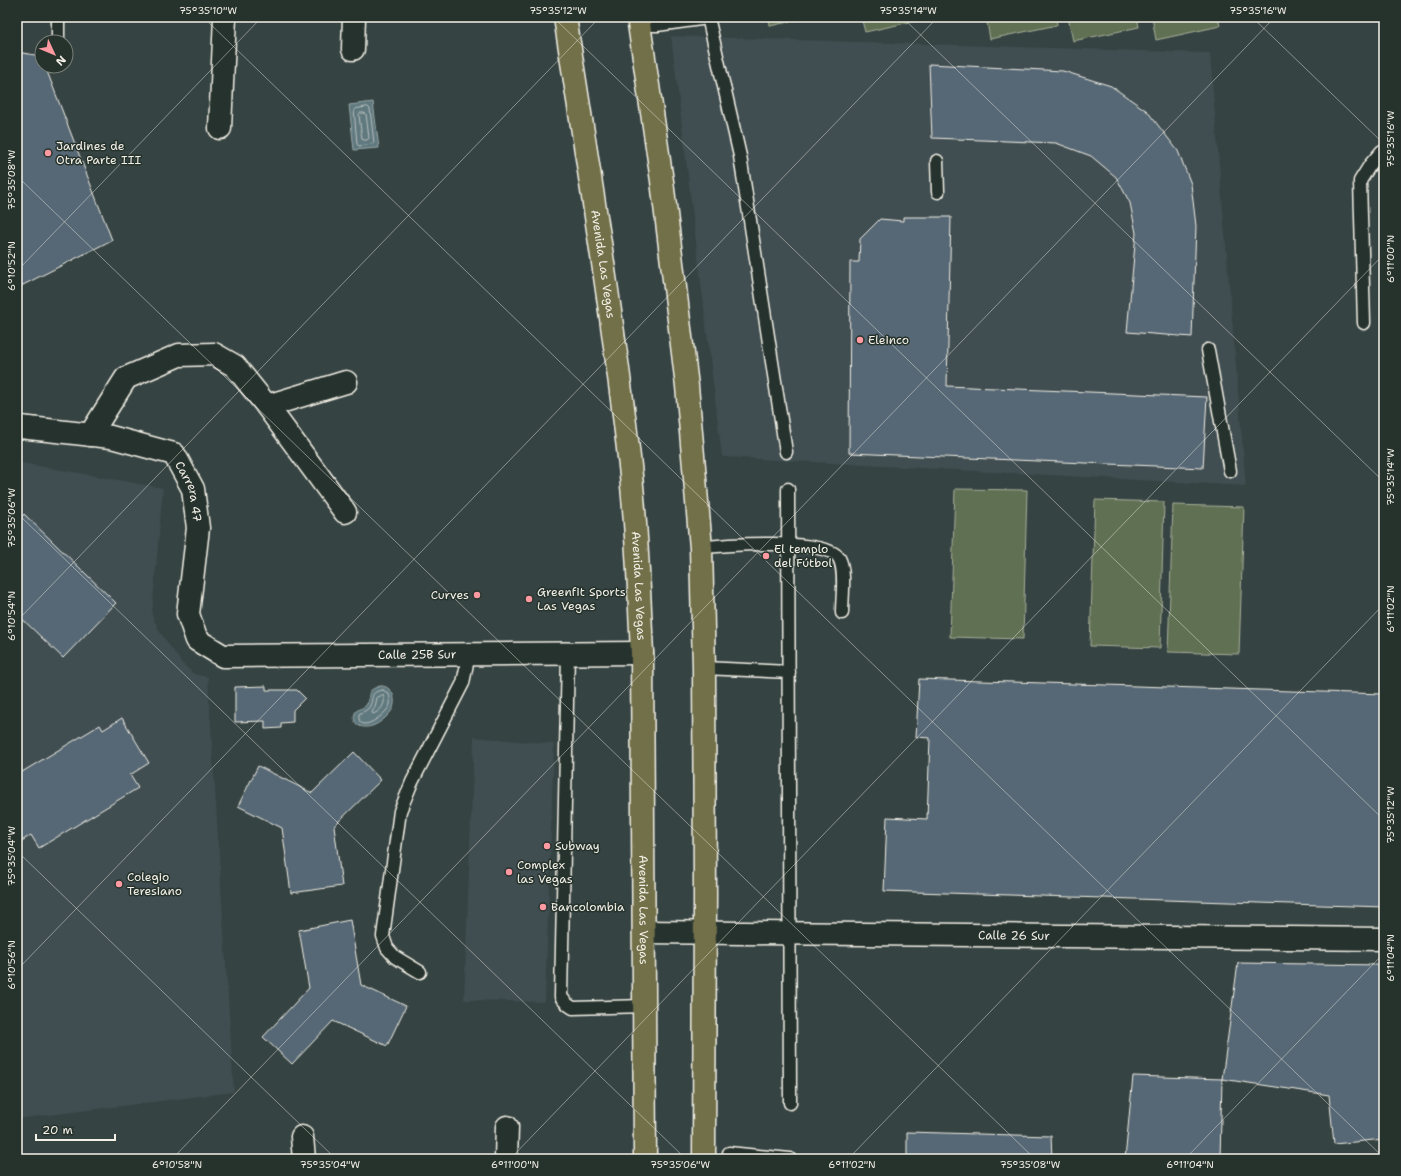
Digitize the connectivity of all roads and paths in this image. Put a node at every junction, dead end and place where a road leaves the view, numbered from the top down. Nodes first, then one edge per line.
1 (58, 17) edge
2 (225, 17) edge
3 (354, 17) edge
4 (565, 17) edge
5 (708, 18) edge
6 (638, 21) edge
7 (58, 34) edge
8 (353, 49) dead end
9 (220, 128) dead end
10 (1384, 151) edge
11 (937, 161) dead end
12 (938, 192) dead end
13 (1364, 323) dead end
14 (1208, 350) dead end
15 (346, 382) dead end
16 (268, 406) junction
17 (17, 426) edge
18 (90, 435) junction
19 (786, 452) dead end
20 (1230, 471) dead end
21 (788, 489) dead end
22 (345, 512) dead end
23 (788, 544) junction
24 (701, 548) junction
25 (842, 613) dead end
26 (197, 640) joint
27 (642, 652) junction
28 (568, 653) junction
29 (469, 654) junction
30 (704, 668) junction
31 (788, 672) junction
32 (644, 932) junction
33 (705, 933) junction
34 (789, 934) junction
35 (1384, 939) edge
36 (420, 972) dead end
37 (644, 1006) junction
38 (790, 1103) dead end
39 (507, 1127) dead end
40 (302, 1137) dead end
41 (729, 1153) dead end
42 (304, 1159) edge
43 (506, 1159) edge
44 (645, 1159) edge
45 (704, 1159) edge
46 (790, 1159) edge

1 - 7 lane
2 - 9 street
3 - 8 street
4 - 27 main road, Avenida Las Vegas
5 - 6 lane
5 - 19 lane
6 - 24 main road
10 - 13 lane
11 - 12 lane
14 - 20 lane
15 - 16 street
16 - 18 street
16 - 22 street
17 - 18 street, Carrera 47
18 - 26 street, Carrera 47
21 - 23 lane
23 - 24 lane
23 - 25 lane
23 - 31 lane
24 - 30 main road
26 - 29 street, Calle 25B Sur
27 - 28 street, Calle 25B Sur
27 - 32 main road, Avenida Las Vegas
28 - 29 street, Calle 25B Sur
28 - 37 lane
29 - 36 lane
30 - 31 lane
30 - 33 main road
31 - 34 lane
32 - 33 street, Calle 26 Sur
32 - 37 main road, Avenida Las Vegas
33 - 34 street, Calle 26 Sur
33 - 45 main road
34 - 35 street, Calle 26 Sur
34 - 38 lane
37 - 44 main road, Avenida Las Vegas
39 - 43 street
40 - 42 street
41 - 46 lane

